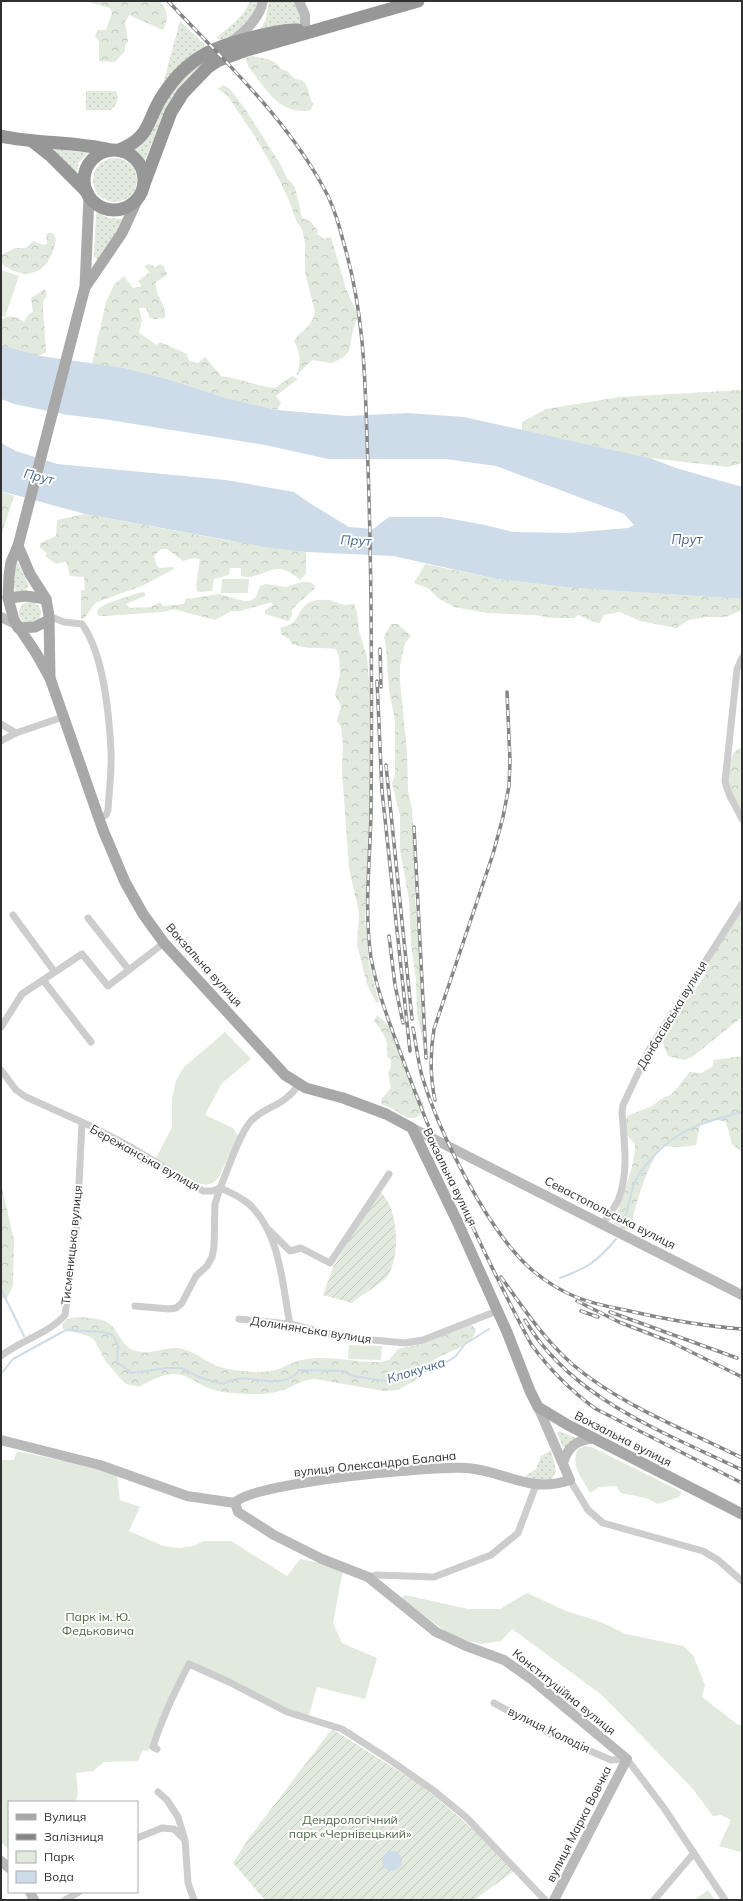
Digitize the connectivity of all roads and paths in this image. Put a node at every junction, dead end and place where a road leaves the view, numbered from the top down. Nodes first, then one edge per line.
1 (263, 1) edge
2 (299, 1) edge
3 (418, 1) edge
4 (305, 33) junction
5 (229, 43) junction
6 (1, 136) edge
7 (32, 141) junction
8 (115, 150) junction
9 (142, 190) junction
10 (88, 195) junction
11 (85, 287) junction
12 (18, 546) junction
13 (4, 599) edge
14 (46, 599) junction
15 (1, 617) edge
16 (49, 618) junction
17 (16, 626) junction
18 (742, 658) edge
19 (50, 678) junction
20 (63, 717) junction
21 (1, 724) edge
22 (16, 733) junction
23 (1, 741) edge
24 (99, 818) junction
25 (742, 819) edge
26 (742, 904) edge
27 (13, 915) dead end
28 (88, 918) dead end
29 (164, 943) junction
30 (129, 970) junction
31 (54, 971) junction
32 (43, 980) junction
33 (1, 1027) edge
34 (91, 1042) dead end
35 (1, 1070) edge
36 (299, 1084) junction
37 (82, 1123) junction
38 (412, 1128) junction
39 (389, 1174) dead end
40 (220, 1188) junction
41 (262, 1222) junction
42 (603, 1224) junction
43 (742, 1295) edge
44 (135, 1306) dead end
45 (497, 1310) junction
46 (239, 1319) dead end
47 (290, 1324) junction
48 (1, 1356) edge
49 (538, 1407) junction
50 (575, 1429) junction
51 (594, 1438) junction
52 (1, 1440) edge
53 (577, 1442) junction
54 (563, 1463) junction
55 (570, 1480) junction
56 (536, 1485) junction
57 (235, 1503) junction
58 (742, 1514) edge
59 (368, 1577) junction
60 (742, 1581) edge
61 (494, 1703) dead end
62 (157, 1749) dead end
63 (627, 1759) junction
64 (158, 1792) dead end
65 (138, 1838) edge
66 (185, 1840) junction
67 (694, 1853) junction
68 (77, 1893) edge
69 (65, 1900) edge
70 (194, 1900) edge
71 (545, 1900) edge
72 (554, 1900) edge
73 (654, 1900) edge
74 (725, 1900) edge

1 - 5 street
2 - 4 street
3 - 4 highway
4 - 5 highway
4 - 9 highway
5 - 8 highway
6 - 7 highway
7 - 8 highway
7 - 10 highway
8 - 9 highway
8 - 10 highway
9 - 10 highway
9 - 11 main road
10 - 11 main road
11 - 12 main road
12 - 13 main road
12 - 14 main road
13 - 14 main road
13 - 17 main road
14 - 16 main road, Вокзальна вулиця
15 - 17 street
16 - 17 main road
16 - 19 main road, Вокзальна вулиця
16 - 24 street
17 - 19 main road, Вокзальна вулиця
18 - 25 street
19 - 20 main road, Вокзальна вулиця
20 - 22 street
20 - 24 main road, Вокзальна вулиця
21 - 22 street
22 - 23 street
24 - 29 main road, Вокзальна вулиця
26 - 42 street, Донбасівська вулиця
27 - 31 street
28 - 30 street
29 - 30 street
29 - 36 main road, Вокзальна вулиця
30 - 31 street
31 - 32 street
32 - 33 street
32 - 34 street
35 - 37 street, Бережанська вулиця
36 - 38 main road, Вокзальна вулиця
36 - 40 street
37 - 40 street, Бережанська вулиця
37 - 48 street, Тисменицька вулиця
38 - 42 street, Севастопольська вулиця
38 - 45 main road, Вокзальна вулиця
39 - 41 street
40 - 41 street
40 - 44 street
41 - 47 street
42 - 43 street, Севастопольська вулиця
45 - 47 street, Долинянська вулиця
45 - 49 main road, Вокзальна вулиця
46 - 47 street, Долинянська вулиця
49 - 50 main road, Вокзальна вулиця
49 - 54 street
50 - 51 main road, Вокзальна вулиця
50 - 53 street
51 - 53 street
51 - 58 main road, Вокзальна вулиця
52 - 57 street
53 - 54 street
54 - 55 street
55 - 56 street, вулиця Олександра Балана
55 - 60 street
56 - 57 street, вулиця Олександра Балана
56 - 59 street
57 - 59 street, Конституційна вулиця
59 - 63 street, Конституційна вулиця
61 - 63 street, вулиця Колодія
62 - 71 street
63 - 67 street, Конституційна вулиця
63 - 72 street, вулиця Марка Вовчка
64 - 66 street
65 - 66 street
66 - 70 street
67 - 73 street
67 - 74 street, Конституційна вулиця
68 - 69 street

